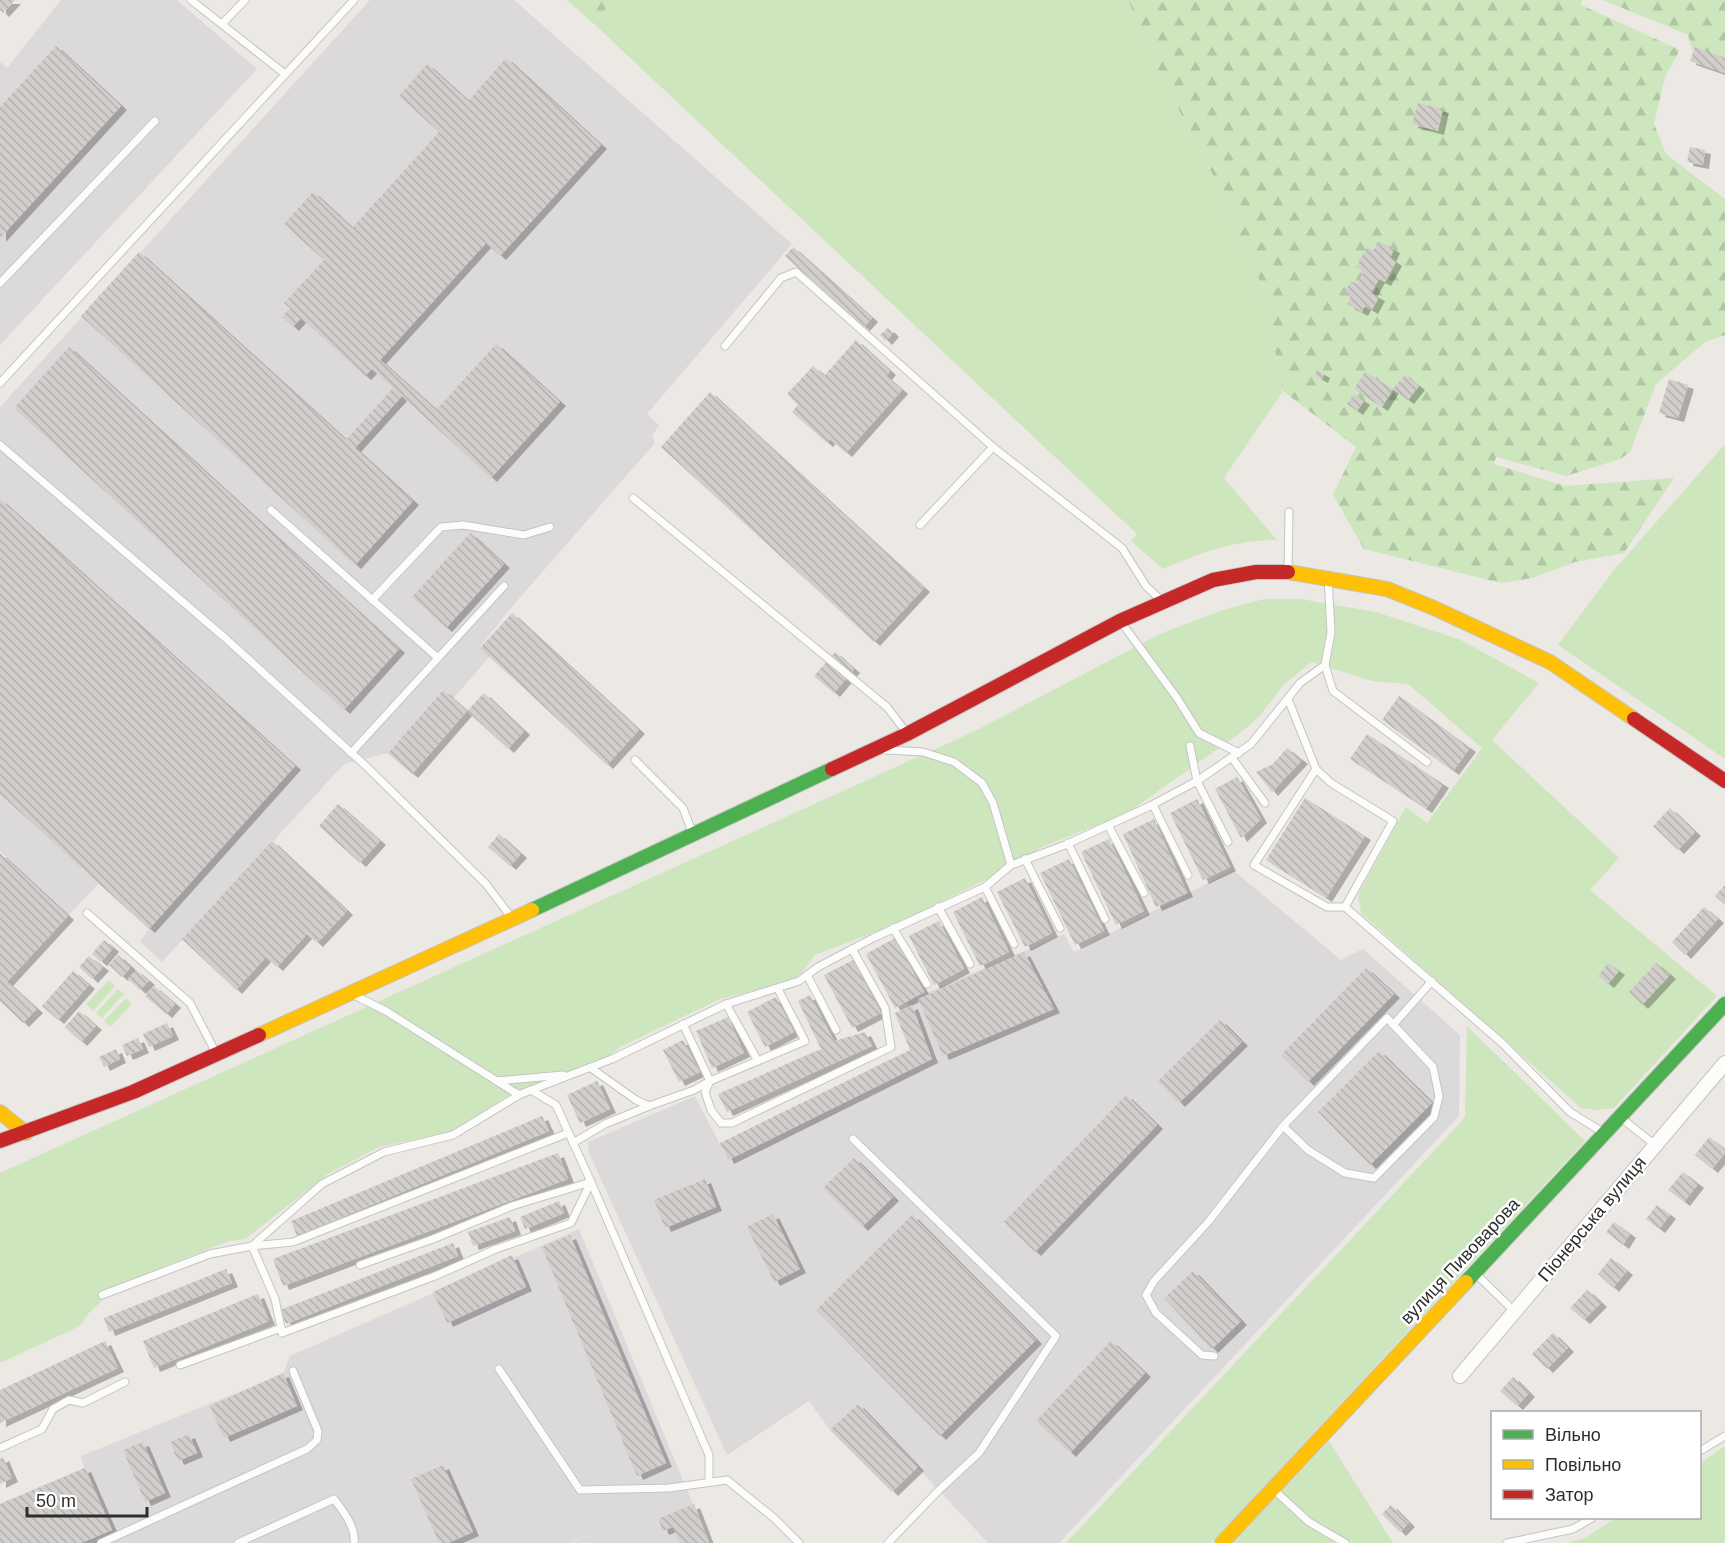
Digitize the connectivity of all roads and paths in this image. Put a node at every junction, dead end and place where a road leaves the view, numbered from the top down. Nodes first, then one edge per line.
1 (191, 0) edge
2 (245, 0) edge
3 (354, 0) edge
4 (222, 24) junction
5 (285, 74) junction
6 (155, 121) dead end
7 (0, 283) edge
8 (725, 346) dead end
9 (0, 383) edge
10 (0, 446) edge
11 (993, 447) junction
12 (633, 498) dead end
13 (271, 510) dead end
14 (1289, 512) dead end
15 (920, 525) dead end
16 (550, 527) dead end
17 (1288, 572) junction
18 (1328, 578) junction
19 (504, 586) dead end
20 (372, 600) junction
21 (1164, 603) junction
22 (1120, 621) junction
23 (438, 658) junction
24 (1325, 664) junction
25 (1288, 699) junction
26 (907, 734) junction
27 (1190, 746) dead end
28 (877, 749) junction
29 (351, 753) junction
30 (1236, 755) junction
31 (635, 760) dead end
32 (1427, 762) dead end
33 (1316, 770) junction
34 (1197, 781) junction
35 (1725, 781) edge
36 (1265, 803) dead end
37 (1153, 805) junction
38 (1108, 825) junction
39 (693, 834) junction
40 (1228, 842) dead end
41 (1068, 843) junction
42 (1025, 859) junction
43 (1011, 865) junction
44 (1188, 874) dead end
45 (985, 887) junction
46 (1144, 893) dead end
47 (938, 907) junction
48 (1345, 907) junction
49 (87, 913) dead end
50 (513, 919) junction
51 (1105, 919) dead end
52 (893, 928) junction
53 (1060, 928) dead end
54 (1014, 944) dead end
55 (852, 949) junction
56 (970, 964) dead end
57 (807, 975) junction
58 (1432, 981) junction
59 (927, 984) dead end
60 (778, 989) junction
61 (349, 992) junction
62 (726, 1004) junction
63 (1725, 1004) edge
64 (683, 1024) junction
65 (1393, 1025) junction
66 (836, 1030) dead end
67 (216, 1053) junction
68 (758, 1061) junction
69 (1725, 1063) edge
70 (591, 1068) junction
71 (575, 1074) junction
72 (497, 1081) junction
73 (710, 1081) junction
74 (531, 1090) junction
75 (519, 1095) junction
76 (648, 1106) junction
77 (0, 1112) edge
78 (1619, 1117) junction
79 (1283, 1126) junction
80 (26, 1133) junction
81 (568, 1133) junction
82 (1604, 1133) junction
83 (853, 1139) dead end
84 (0, 1141) edge
85 (573, 1143) junction
86 (1655, 1145) junction
87 (591, 1182) junction
88 (252, 1246) junction
89 (360, 1265) dead end
90 (1475, 1272) junction
91 (102, 1295) dead end
92 (1514, 1311) junction
93 (281, 1328) junction
94 (1214, 1356) dead end
95 (180, 1365) dead end
96 (499, 1369) dead end
97 (293, 1371) dead end
98 (1460, 1376) dead end
99 (125, 1382) dead end
100 (1725, 1436) edge
101 (0, 1448) edge
102 (1701, 1450) edge
103 (710, 1482) junction
104 (1272, 1489) junction
105 (1590, 1519) edge
106 (101, 1543) edge
107 (238, 1543) edge
108 (354, 1543) edge
109 (799, 1543) edge
110 (888, 1543) edge
111 (1222, 1543) edge
112 (1345, 1543) edge
113 (1507, 1543) edge

1 - 4 lane
2 - 4 lane
3 - 5 lane
4 - 5 lane
5 - 9 lane
6 - 7 lane
8 - 11 lane
10 - 29 lane
11 - 15 lane
11 - 21 lane
12 - 26 lane
13 - 20 lane
14 - 17 lane
16 - 20 lane
17 - 18 street
17 - 21 street
18 - 24 lane
18 - 35 street
19 - 23 lane
20 - 23 lane
21 - 22 street
22 - 26 street
22 - 30 lane
23 - 29 lane
24 - 25 lane
24 - 32 lane
25 - 30 lane
25 - 33 lane
26 - 28 street
27 - 34 lane
28 - 39 street
28 - 43 lane
29 - 50 lane
30 - 34 lane
30 - 36 lane
31 - 39 lane
33 - 48 lane
33 - 48 lane
34 - 37 lane
34 - 40 lane
37 - 38 lane
37 - 44 lane
38 - 41 lane
38 - 46 lane
39 - 50 street
41 - 42 lane
41 - 51 lane
42 - 43 lane
42 - 53 lane
43 - 45 lane
45 - 47 lane
45 - 54 lane
47 - 52 lane
47 - 56 lane
48 - 58 lane
49 - 67 lane
50 - 61 street
52 - 55 lane
52 - 59 lane
55 - 57 lane
55 - 73 lane
57 - 60 lane
57 - 66 lane
58 - 65 lane
58 - 82 lane
60 - 62 lane
60 - 68 lane
61 - 67 street
61 - 72 lane
62 - 64 lane
62 - 68 lane
63 - 78 street, вулиця Пивоварова
64 - 70 lane
64 - 73 lane
65 - 79 lane
65 - 79 lane
67 - 80 street
68 - 73 lane
69 - 86 street, Піонерська вулиця
70 - 71 lane
70 - 76 lane
71 - 72 lane
71 - 74 lane
72 - 75 lane
73 - 76 lane
74 - 75 lane
74 - 81 lane
75 - 88 lane
76 - 85 lane
77 - 80 street
78 - 82 street, вулиця Пивоварова
78 - 86 lane
79 - 94 lane
80 - 84 street
81 - 85 lane
81 - 88 lane
82 - 90 street, вулиця Пивоварова
83 - 110 lane
85 - 87 lane
86 - 92 street, Піонерська вулиця
87 - 89 lane
87 - 93 lane
87 - 103 lane
88 - 91 lane
88 - 93 lane
90 - 92 lane
90 - 104 street, вулиця Пивоварова
92 - 98 street, Піонерська вулиця
93 - 95 lane
96 - 103 lane
97 - 106 lane
99 - 101 lane
100 - 102 lane
103 - 109 lane
104 - 111 street, вулиця Пивоварова
104 - 112 lane
105 - 113 lane
107 - 108 lane

